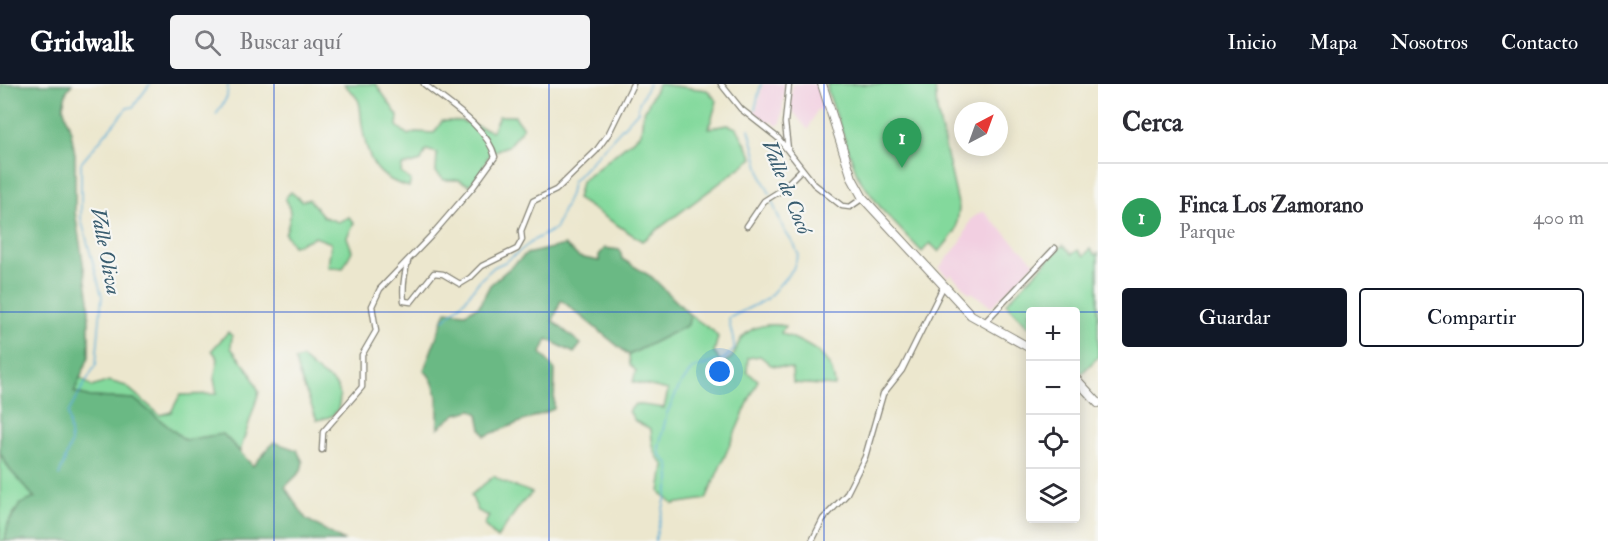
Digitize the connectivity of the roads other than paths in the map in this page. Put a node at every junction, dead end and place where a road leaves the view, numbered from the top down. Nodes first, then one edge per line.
1 (424, 84) edge
2 (633, 84) edge
3 (721, 84) edge
4 (789, 84) edge
5 (822, 84) edge
6 (788, 149) junction
7 (801, 169) junction
8 (863, 198) junction
9 (747, 226) dead end
10 (1055, 248) dead end
11 (409, 259) junction
12 (943, 287) junction
13 (984, 323) junction
14 (1026, 346) edge
15 (1080, 383) edge
16 (1098, 403) edge
17 (322, 450) dead end
18 (812, 541) edge

1 - 11 street
2 - 11 street
3 - 6 street
4 - 6 street
5 - 8 main road
6 - 7 street
7 - 8 street
7 - 9 street
8 - 12 main road
10 - 13 street
11 - 17 street
12 - 13 main road
12 - 18 street
13 - 14 main road
15 - 16 main road

